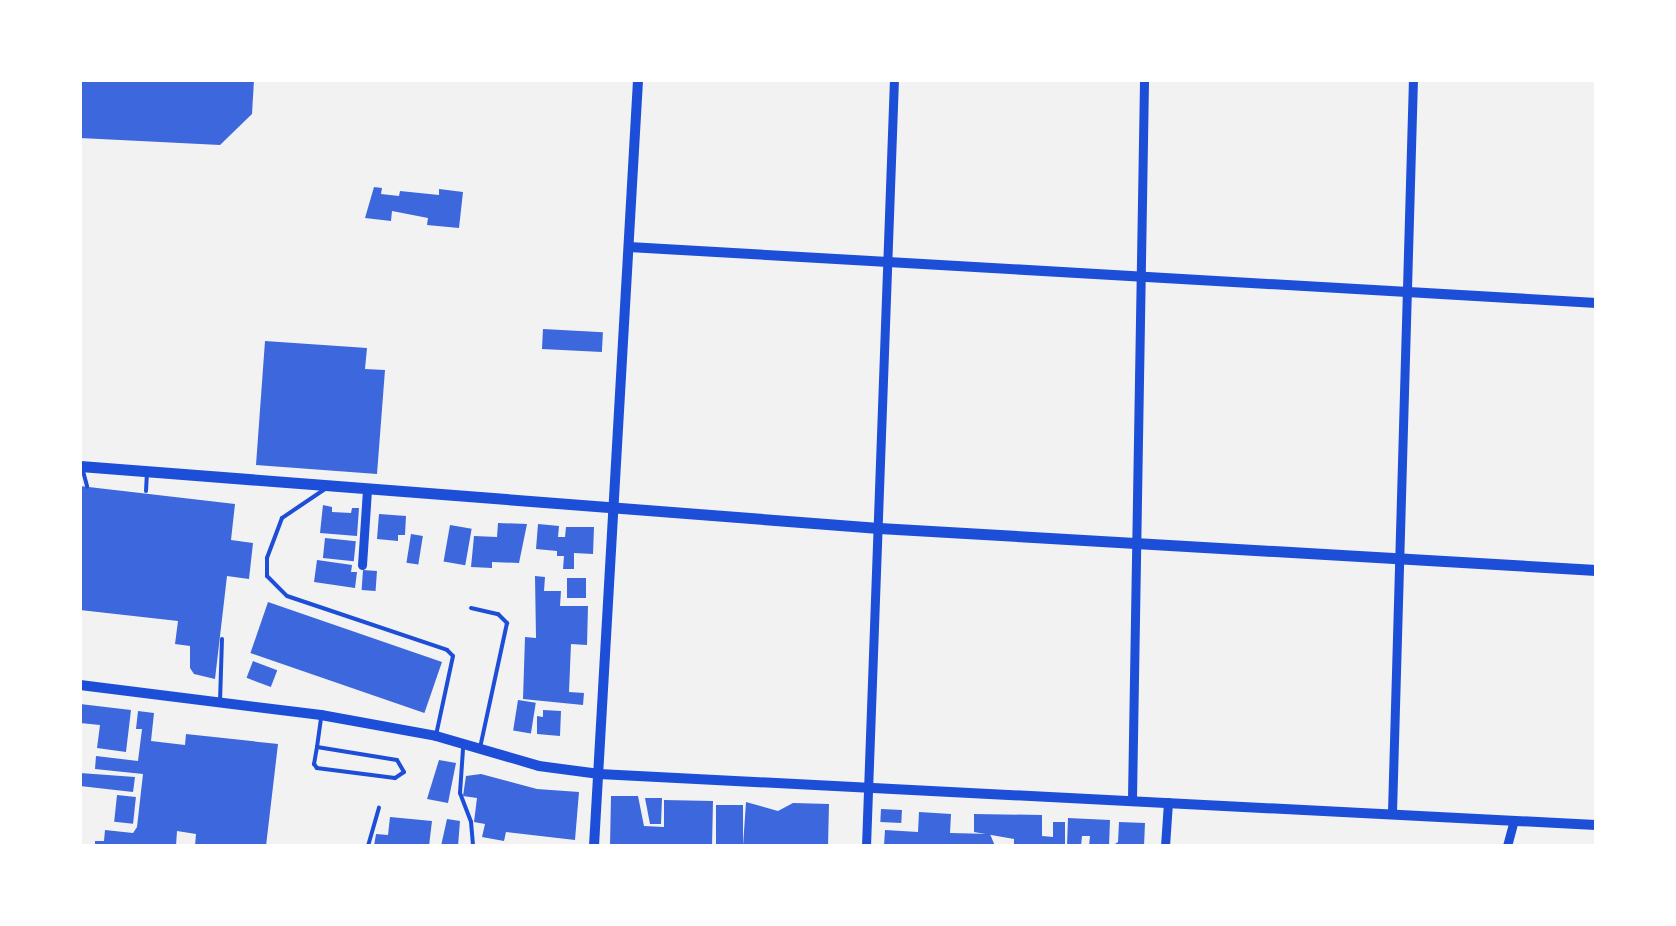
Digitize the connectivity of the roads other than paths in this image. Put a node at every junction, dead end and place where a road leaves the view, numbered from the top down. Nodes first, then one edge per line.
1 (638, 80) edge
2 (894, 80) edge
3 (1144, 80) edge
4 (1413, 80) edge
5 (629, 247) junction
6 (888, 262) junction
7 (1141, 276) junction
8 (1406, 291) junction
9 (1596, 302) edge
10 (81, 466) edge
11 (147, 472) junction
12 (87, 486) dead end
13 (329, 486) junction
14 (367, 489) junction
15 (146, 491) dead end
16 (614, 508) junction
17 (879, 528) junction
18 (1137, 544) junction
19 (1399, 560) junction
20 (362, 565) dead end
21 (1596, 570) edge
22 (471, 608) dead end
23 (222, 639) dead end
24 (80, 685) edge
25 (220, 702) junction
26 (321, 715) junction
27 (436, 736) junction
28 (464, 743) junction
29 (316, 747) junction
30 (480, 748) junction
31 (599, 774) junction
32 (870, 786) junction
33 (1132, 798) junction
34 (1168, 802) junction
35 (379, 808) dead end
36 (1392, 812) junction
37 (1514, 820) junction
38 (1596, 825) edge
39 (368, 846) edge
40 (474, 846) edge
41 (594, 846) edge
42 (866, 846) edge
43 (1164, 846) edge
44 (1507, 846) edge

1 - 5 street
2 - 6 street
3 - 7 street
4 - 8 street
5 - 6 street
5 - 16 street
6 - 7 street
6 - 17 street
7 - 8 street
7 - 18 street
8 - 9 street
8 - 19 street
10 - 11 main road
10 - 12 lane
11 - 13 main road
11 - 15 lane
13 - 14 main road
13 - 27 lane
14 - 16 main road
14 - 20 street
16 - 17 main road
16 - 31 street
17 - 18 main road
17 - 32 street
18 - 19 main road
18 - 33 street
19 - 21 main road
19 - 36 street
22 - 30 lane
23 - 25 lane
24 - 25 street
25 - 26 street
26 - 27 street
26 - 29 lane
27 - 28 street
28 - 30 street
28 - 40 lane
29 - 29 lane
30 - 31 street
31 - 32 street
31 - 41 street
32 - 33 street
32 - 42 street
33 - 34 street
34 - 36 street
34 - 43 street
35 - 39 lane
36 - 37 street
37 - 38 street
37 - 44 street

